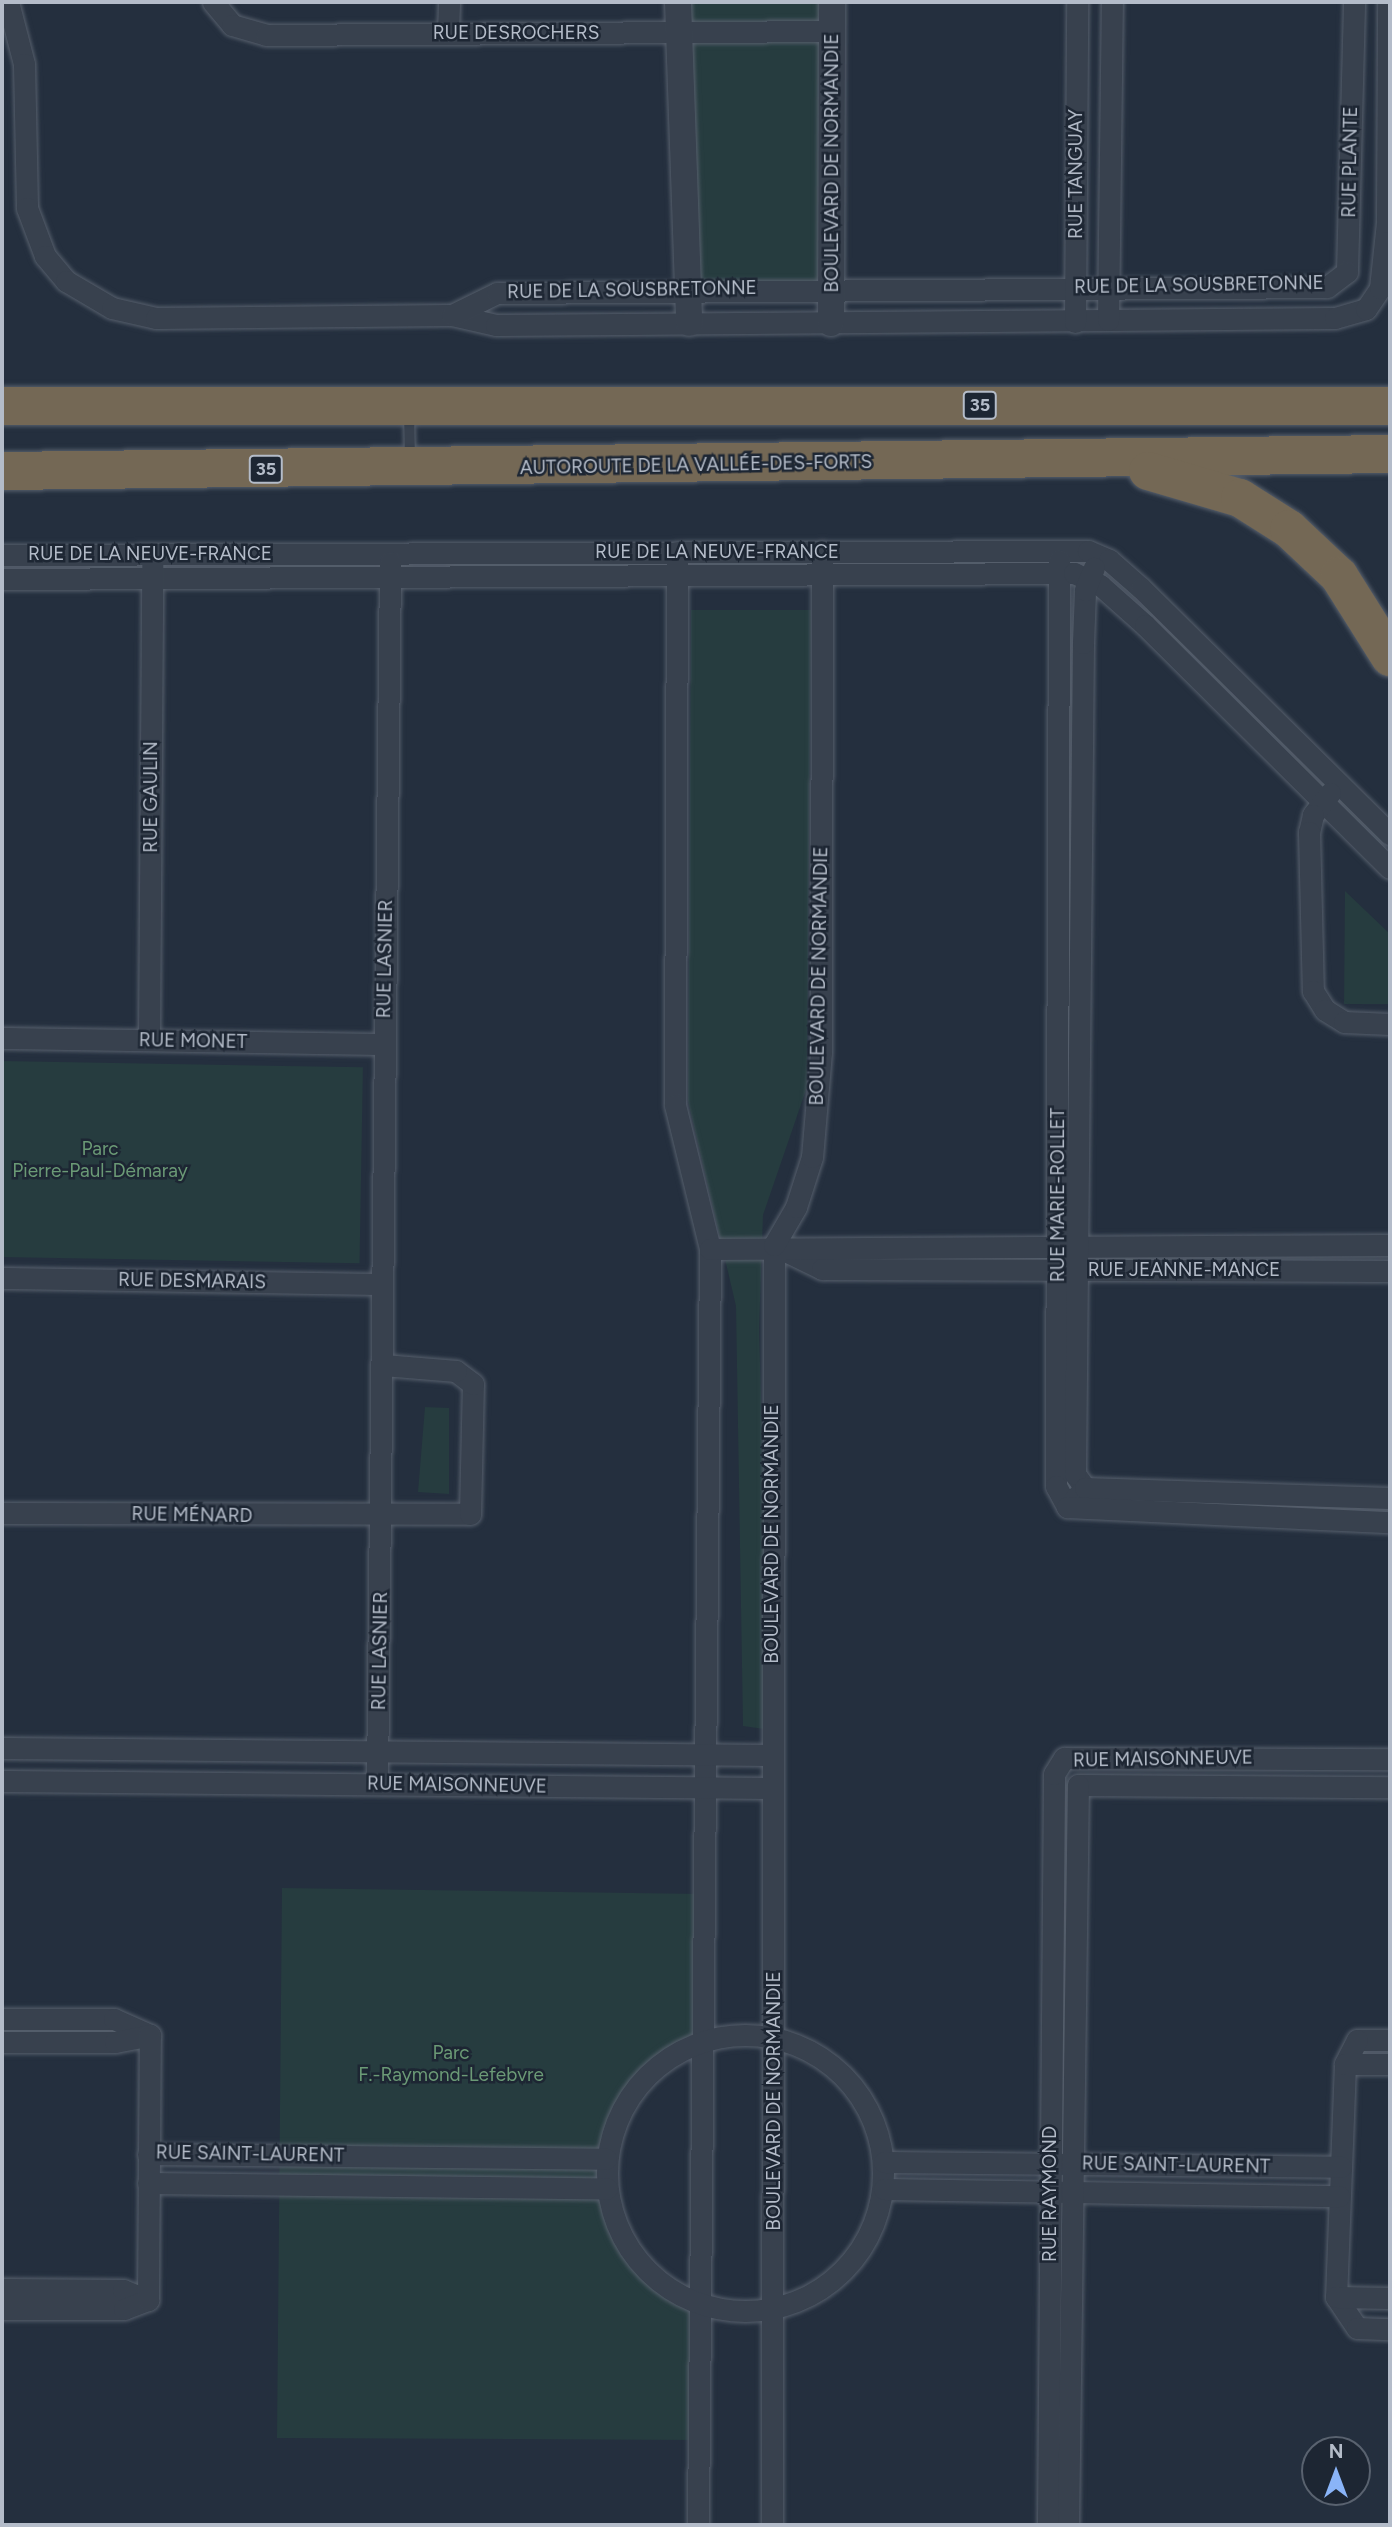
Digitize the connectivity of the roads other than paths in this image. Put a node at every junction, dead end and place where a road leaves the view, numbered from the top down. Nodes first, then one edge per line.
1 (8, 2) edge
2 (213, 2) edge
3 (449, 2) edge
4 (678, 2) edge
5 (832, 2) edge
6 (1077, 2) edge
7 (1112, 2) edge
8 (1354, 2) edge
9 (1388, 2) edge
10 (1077, 27) junction
11 (1112, 27) junction
12 (832, 31) junction
13 (448, 32) junction
14 (678, 34) junction
15 (1353, 51) junction
16 (1388, 52) junction
17 (1347, 272) junction
18 (1109, 285) junction
19 (831, 287) junction
20 (1076, 288) junction
21 (1380, 288) junction
22 (688, 289) junction
23 (452, 315) junction
24 (1108, 320) junction
25 (1075, 322) junction
26 (689, 323) junction
27 (831, 323) junction
28 (1390, 390) edge
29 (408, 403) junction
30 (2, 405) edge
31 (1292, 405) junction
32 (1390, 406) edge
33 (1390, 454) edge
34 (1105, 459) junction
35 (410, 469) junction
36 (2, 471) edge
37 (1059, 550) junction
38 (822, 551) junction
39 (677, 552) junction
40 (390, 553) junction
41 (152, 554) junction
42 (2, 555) edge
43 (1102, 555) junction
44 (1058, 572) junction
45 (822, 573) junction
46 (677, 574) junction
47 (391, 576) junction
48 (153, 578) junction
49 (1089, 578) junction
50 (2, 579) edge
51 (1390, 657) edge
52 (1338, 783) junction
53 (1321, 802) junction
54 (1390, 834) edge
55 (1390, 868) edge
56 (1058, 881) junction
57 (1082, 882) junction
58 (1390, 1024) edge
59 (2, 1038) edge
60 (149, 1040) junction
61 (384, 1044) junction
62 (775, 1245) junction
63 (1058, 1245) junction
64 (1080, 1245) junction
65 (1390, 1245) edge
66 (710, 1249) junction
67 (1069, 1269) junction
68 (1390, 1271) edge
69 (2, 1278) edge
70 (382, 1284) junction
71 (383, 1366) junction
72 (1085, 1488) junction
73 (1390, 1498) edge
74 (1067, 1507) junction
75 (2, 1513) edge
76 (383, 1518) junction
77 (1390, 1522) edge
78 (2, 1748) edge
79 (143, 1749) junction
80 (378, 1752) junction
81 (702, 1754) junction
82 (771, 1755) junction
83 (1064, 1758) junction
84 (1390, 1759) edge
85 (2, 1781) edge
86 (143, 1782) junction
87 (376, 1784) junction
88 (1078, 1785) junction
89 (1390, 1787) edge
90 (701, 1788) junction
91 (772, 1788) junction
92 (1063, 1912) junction
93 (2, 2019) edge
94 (150, 2035) junction
95 (775, 2038) junction
96 (705, 2040) junction
97 (1390, 2040) edge
98 (2, 2042) edge
99 (1345, 2064) junction
100 (1390, 2064) edge
101 (148, 2154) junction
102 (469, 2158) junction
103 (606, 2159) junction
104 (884, 2162) junction
105 (1061, 2164) junction
106 (1341, 2167) junction
107 (148, 2183) junction
108 (469, 2187) junction
109 (607, 2189) junction
110 (884, 2189) junction
111 (1061, 2192) junction
112 (1339, 2196) junction
113 (2, 2289) edge
114 (1336, 2297) junction
115 (1390, 2298) edge
116 (148, 2300) junction
117 (700, 2305) junction
118 (2, 2309) edge
119 (775, 2309) junction
120 (1390, 2329) edge
121 (1058, 2477) junction
122 (698, 2525) edge
123 (772, 2525) edge
124 (1048, 2525) edge
125 (1068, 2525) edge

1 - 23 street, RUE DE LA SOUSBRETONNE
2 - 13 street, RUE DESROCHERS
3 - 13 street
4 - 14 street
5 - 12 street, BOULEVARD DE NORMANDIE
6 - 10 street, RUE TANGUAY
7 - 11 street, RUE TANGUAY
8 - 15 street, RUE PLANTE
9 - 16 street, RUE PLANTE
10 - 11 street
10 - 20 street, RUE TANGUAY
11 - 18 street, RUE TANGUAY
12 - 14 street, RUE DESROCHERS
12 - 19 street, BOULEVARD DE NORMANDIE
13 - 14 street, RUE DESROCHERS
14 - 22 street
15 - 16 street
15 - 17 street, RUE PLANTE
16 - 21 street, RUE PLANTE
17 - 18 street, RUE DE LA SOUSBRETONNE
17 - 21 street, RUE DE LA SOUSBRETONNE
18 - 20 street, RUE DE LA SOUSBRETONNE
18 - 24 street, RUE TANGUAY
19 - 20 street, RUE DE LA SOUSBRETONNE
19 - 22 street, RUE DE LA SOUSBRETONNE
19 - 27 street, BOULEVARD DE NORMANDIE
20 - 25 street, RUE TANGUAY
21 - 24 street, RUE DE LA SOUSBRETONNE
22 - 23 street, RUE DE LA SOUSBRETONNE
22 - 26 street
23 - 26 street, RUE DE LA SOUSBRETONNE
24 - 25 street, RUE DE LA SOUSBRETONNE
25 - 27 street, RUE DE LA SOUSBRETONNE
26 - 27 street, RUE DE LA SOUSBRETONNE
28 - 31 highway
29 - 30 highway, 35
29 - 31 highway, 35
29 - 35 lane
31 - 32 highway, 35
33 - 34 highway, AUTOROUTE DE LA VALLÉE-DES-FORTS / 35
34 - 35 highway, AUTOROUTE DE LA VALLÉE-DES-FORTS / 35
34 - 51 highway
35 - 36 highway, AUTOROUTE DE LA VALLÉE-DES-FORTS / 35
37 - 38 street, RUE DE LA NEUVE-FRANCE
37 - 43 street, RUE DE LA NEUVE-FRANCE
37 - 44 street, RUE MARIE-ROLLET
38 - 39 street, RUE DE LA NEUVE-FRANCE
38 - 45 street, BOULEVARD DE NORMANDIE
39 - 40 street, RUE DE LA NEUVE-FRANCE
39 - 46 street
40 - 41 street, RUE DE LA NEUVE-FRANCE
40 - 47 street, RUE LASNIER
41 - 42 street, RUE DE LA NEUVE-FRANCE
41 - 48 street, RUE GAULIN
43 - 49 street, RUE MARIE-ROLLET
43 - 52 street
44 - 45 street, RUE DE LA NEUVE-FRANCE
44 - 49 street, RUE DE LA NEUVE-FRANCE
44 - 56 street, RUE MARIE-ROLLET
45 - 46 street, RUE DE LA NEUVE-FRANCE
45 - 62 street, BOULEVARD DE NORMANDIE
46 - 47 street, RUE DE LA NEUVE-FRANCE
46 - 66 street
47 - 48 street, RUE DE LA NEUVE-FRANCE
47 - 61 street, RUE LASNIER
48 - 50 street, RUE DE LA NEUVE-FRANCE
48 - 60 street, RUE GAULIN
49 - 53 street, RUE DE LA NEUVE-FRANCE
49 - 57 street, RUE MARIE-ROLLET
52 - 53 street
52 - 54 street
53 - 55 street, RUE DE LA NEUVE-FRANCE
53 - 58 street
56 - 57 street
56 - 63 street, RUE MARIE-ROLLET
57 - 64 street, RUE MARIE-ROLLET
59 - 60 street, RUE MONET
60 - 61 street, RUE MONET
61 - 70 street, RUE LASNIER
62 - 63 street, RUE JEANNE-MANCE
62 - 66 street, RUE JEANNE-MANCE
62 - 67 street, RUE JEANNE-MANCE
62 - 82 street, BOULEVARD DE NORMANDIE
63 - 64 street, RUE JEANNE-MANCE
63 - 67 street, RUE MARIE-ROLLET
64 - 65 street, RUE JEANNE-MANCE
64 - 67 street, RUE MARIE-ROLLET
66 - 81 street
67 - 68 street, RUE JEANNE-MANCE
67 - 72 street, RUE MARIE-ROLLET
67 - 74 street, RUE MARIE-ROLLET
69 - 70 street, RUE DESMARAIS
70 - 71 street, RUE LASNIER
71 - 76 street, RUE LASNIER
71 - 76 street
72 - 73 street
72 - 74 street
74 - 77 street
75 - 76 street, RUE MÉNARD
76 - 80 street, RUE LASNIER
78 - 79 street, RUE MAISONNEUVE
79 - 80 street, RUE MAISONNEUVE
79 - 86 street
80 - 81 street, RUE MAISONNEUVE
80 - 87 street, RUE LASNIER
81 - 82 street, RUE MAISONNEUVE
81 - 90 street
82 - 91 street, BOULEVARD DE NORMANDIE
83 - 84 street, RUE MAISONNEUVE
83 - 88 street, RUE MAISONNEUVE
83 - 92 street, RUE RAYMOND
85 - 86 street, RUE MAISONNEUVE
86 - 87 street, RUE MAISONNEUVE
87 - 90 street, RUE MAISONNEUVE
88 - 89 street, RUE MAISONNEUVE
88 - 92 street, RUE RAYMOND
90 - 91 street, RUE MAISONNEUVE
90 - 96 street
91 - 95 street, BOULEVARD DE NORMANDIE
92 - 105 street, RUE RAYMOND
93 - 94 street
94 - 98 street
94 - 101 street, RUE SAINT-LAURENT
95 - 96 street
95 - 104 street
95 - 119 street, BOULEVARD DE NORMANDIE
96 - 103 street
96 - 117 street
97 - 99 street
99 - 100 street
99 - 106 street
101 - 102 street, RUE SAINT-LAURENT
101 - 107 street
102 - 103 street, RUE SAINT-LAURENT
102 - 108 street
103 - 109 street
104 - 105 street, RUE SAINT-LAURENT
104 - 110 street
105 - 106 street, RUE SAINT-LAURENT
105 - 111 street, RUE RAYMOND
106 - 112 street
107 - 108 street, RUE SAINT-LAURENT
107 - 116 street
108 - 109 street, RUE SAINT-LAURENT
109 - 117 street
110 - 111 street, RUE SAINT-LAURENT
110 - 119 street
111 - 112 street, RUE SAINT-LAURENT
111 - 121 street, RUE RAYMOND
112 - 114 street
113 - 116 street
114 - 115 street
114 - 120 street
116 - 118 street
117 - 119 street
117 - 122 street
119 - 123 street, BOULEVARD DE NORMANDIE
121 - 124 street, RUE RAYMOND
121 - 125 street, RUE RAYMOND

